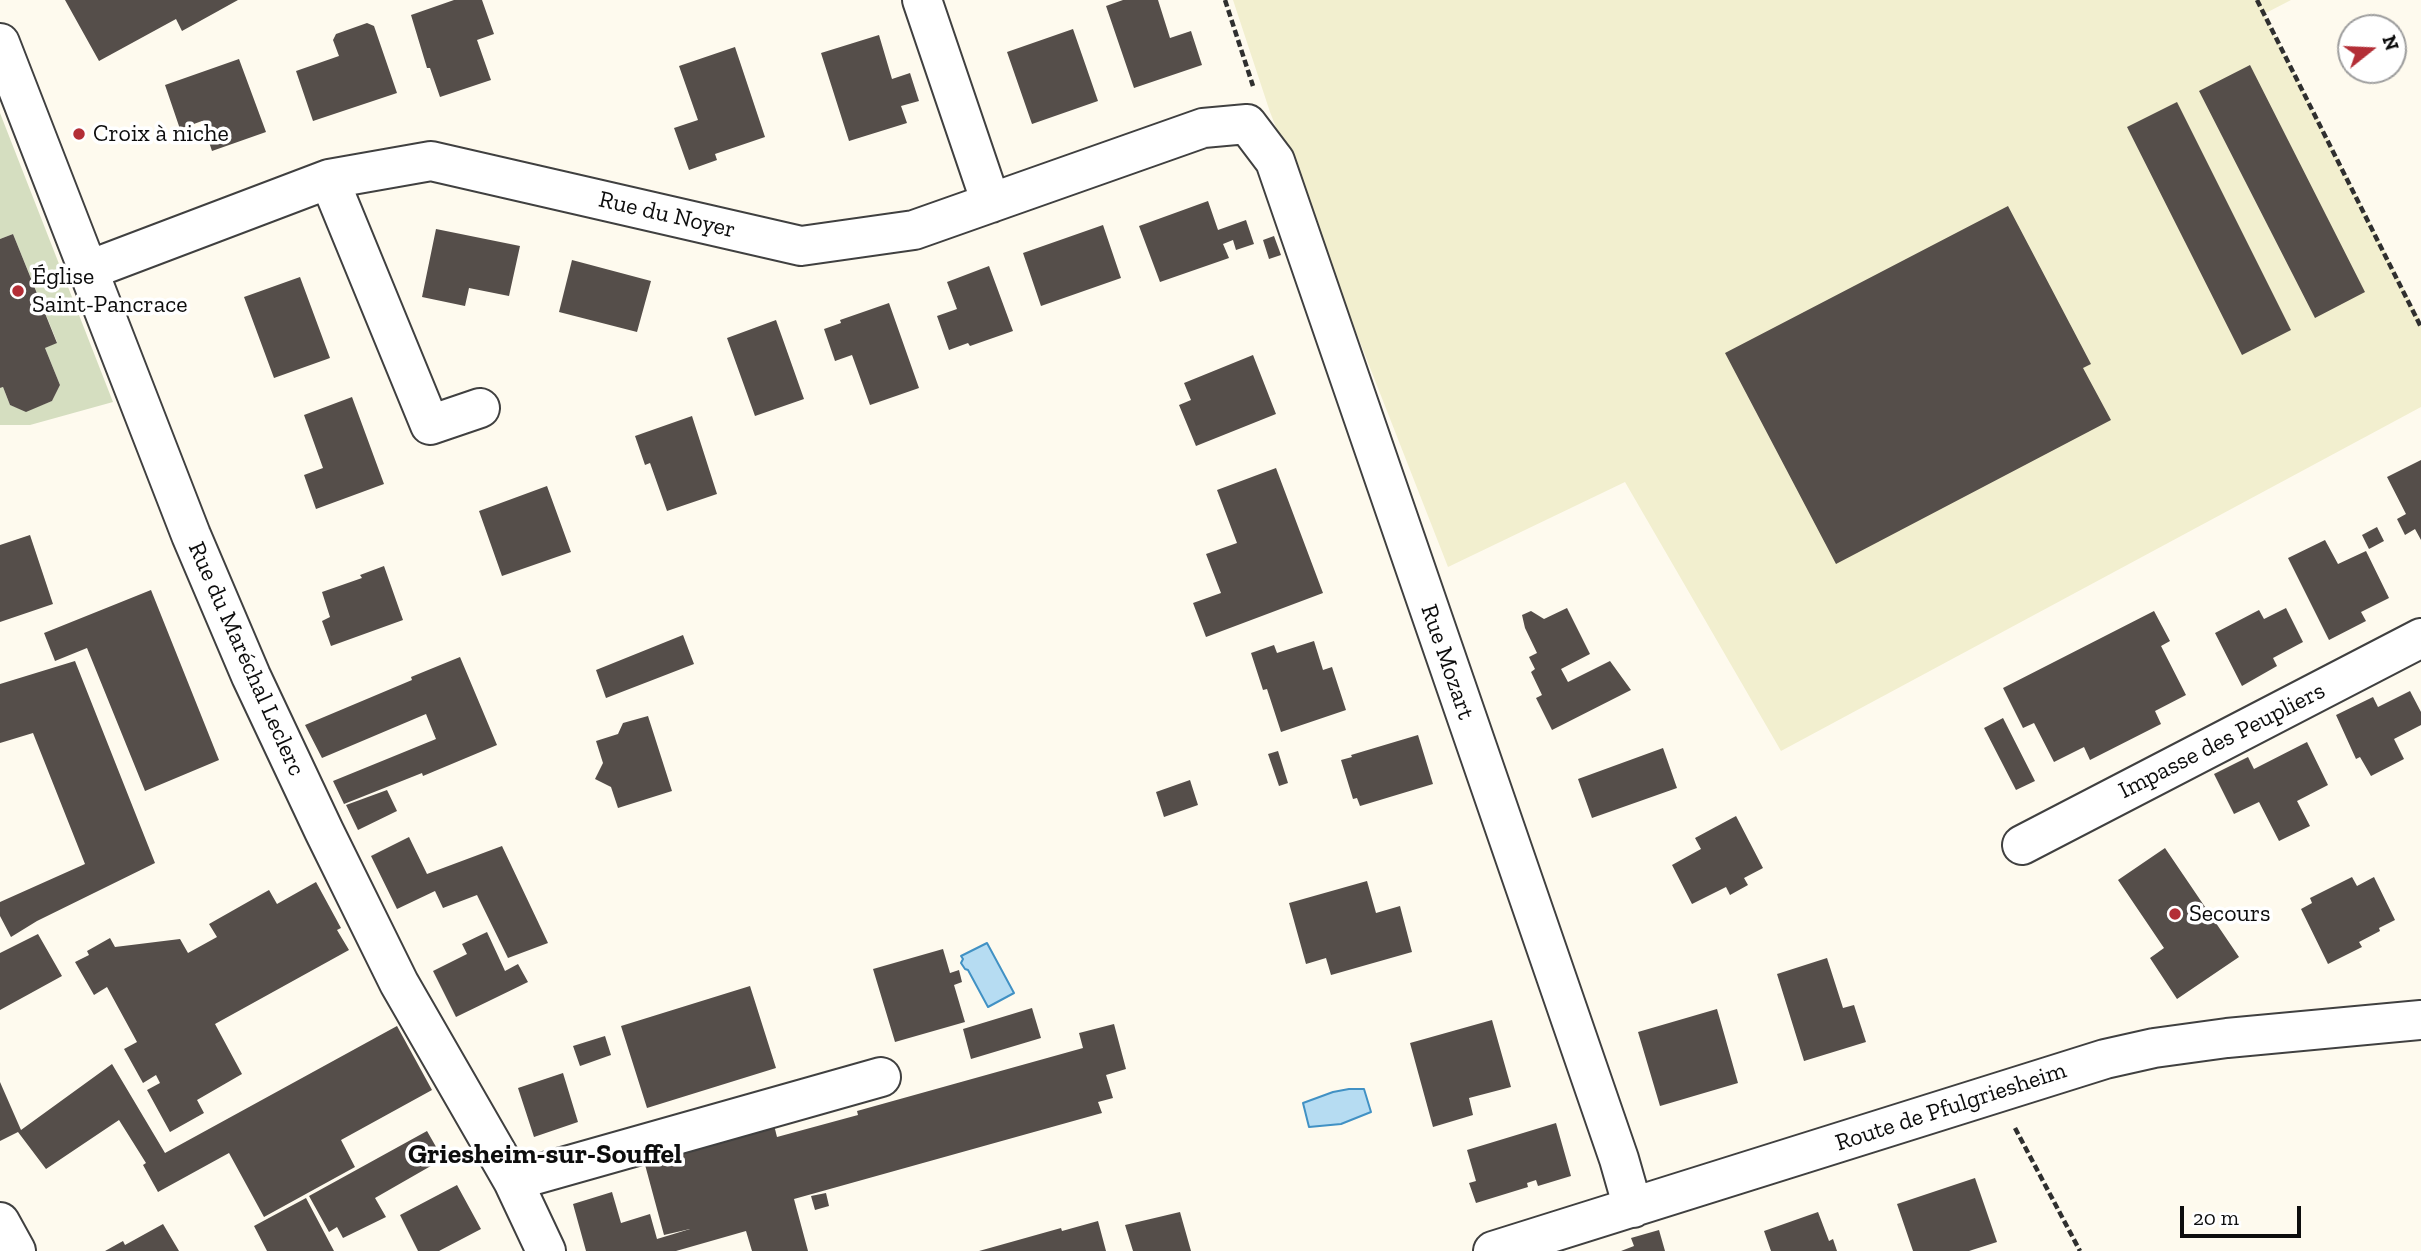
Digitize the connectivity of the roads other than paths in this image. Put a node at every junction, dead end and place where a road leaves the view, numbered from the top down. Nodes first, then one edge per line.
1 (922, 0) edge
2 (0, 43) edge
3 (1247, 124) joint
4 (329, 179) junction
5 (991, 203) junction
6 (89, 270) junction
7 (480, 408) dead end
8 (2421, 638) edge
9 (2022, 845) dead end
10 (2421, 1020) edge
11 (881, 1077) dead end
12 (513, 1181) junction
13 (1633, 1208) junction
14 (0, 1222) edge
15 (16, 1251) edge
16 (546, 1251) edge
17 (1493, 1251) edge

1 - 5 street
2 - 6 street, Rue du Maréchal Leclerc
3 - 5 street, Rue du Noyer
3 - 13 street, Rue Mozart
4 - 5 street, Rue du Noyer
4 - 6 street, Rue du Noyer
4 - 7 street
6 - 12 street, Rue du Maréchal Leclerc
8 - 9 street, Impasse des Peupliers
10 - 13 street, Route de Pfulgriesheim
11 - 12 street
12 - 16 street, Rue du Maréchal Leclerc
13 - 17 street, Route de Pfulgriesheim
14 - 15 street

